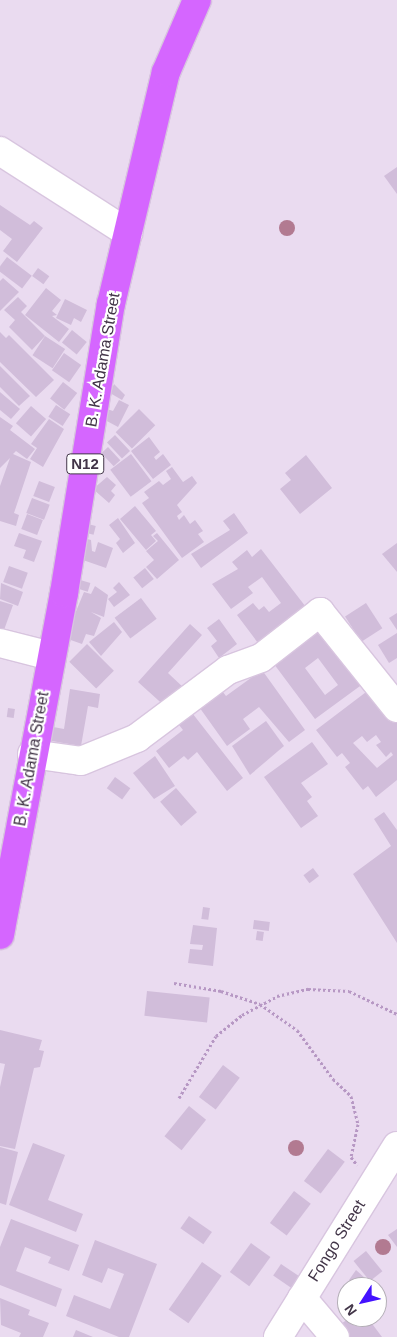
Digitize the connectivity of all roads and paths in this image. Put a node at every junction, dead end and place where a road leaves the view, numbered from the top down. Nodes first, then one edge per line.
1 (197, 0) edge
2 (0, 151) edge
3 (128, 233) junction
4 (0, 643) edge
5 (51, 656) junction
6 (397, 708) edge
7 (32, 754) junction
8 (0, 935) edge
9 (174, 983) dead end
10 (260, 1004) junction
11 (397, 1014) edge
12 (179, 1098) dead end
13 (397, 1146) edge
14 (371, 1186) junction
15 (302, 1298) junction
16 (278, 1337) edge
17 (335, 1337) edge

1 - 3 highway, B. K. Adama Street / N12
2 - 3 street
3 - 5 highway, B. K. Adama Street / N12
4 - 5 street
5 - 7 highway, B. K. Adama Street / N12
6 - 7 street
7 - 8 highway, B. K. Adama Street / N12
9 - 10 path
10 - 11 path
10 - 12 path
10 - 14 path
13 - 14 street, Fongo Street
14 - 15 street, Fongo Street
15 - 16 street, Fongo Street
15 - 17 street

